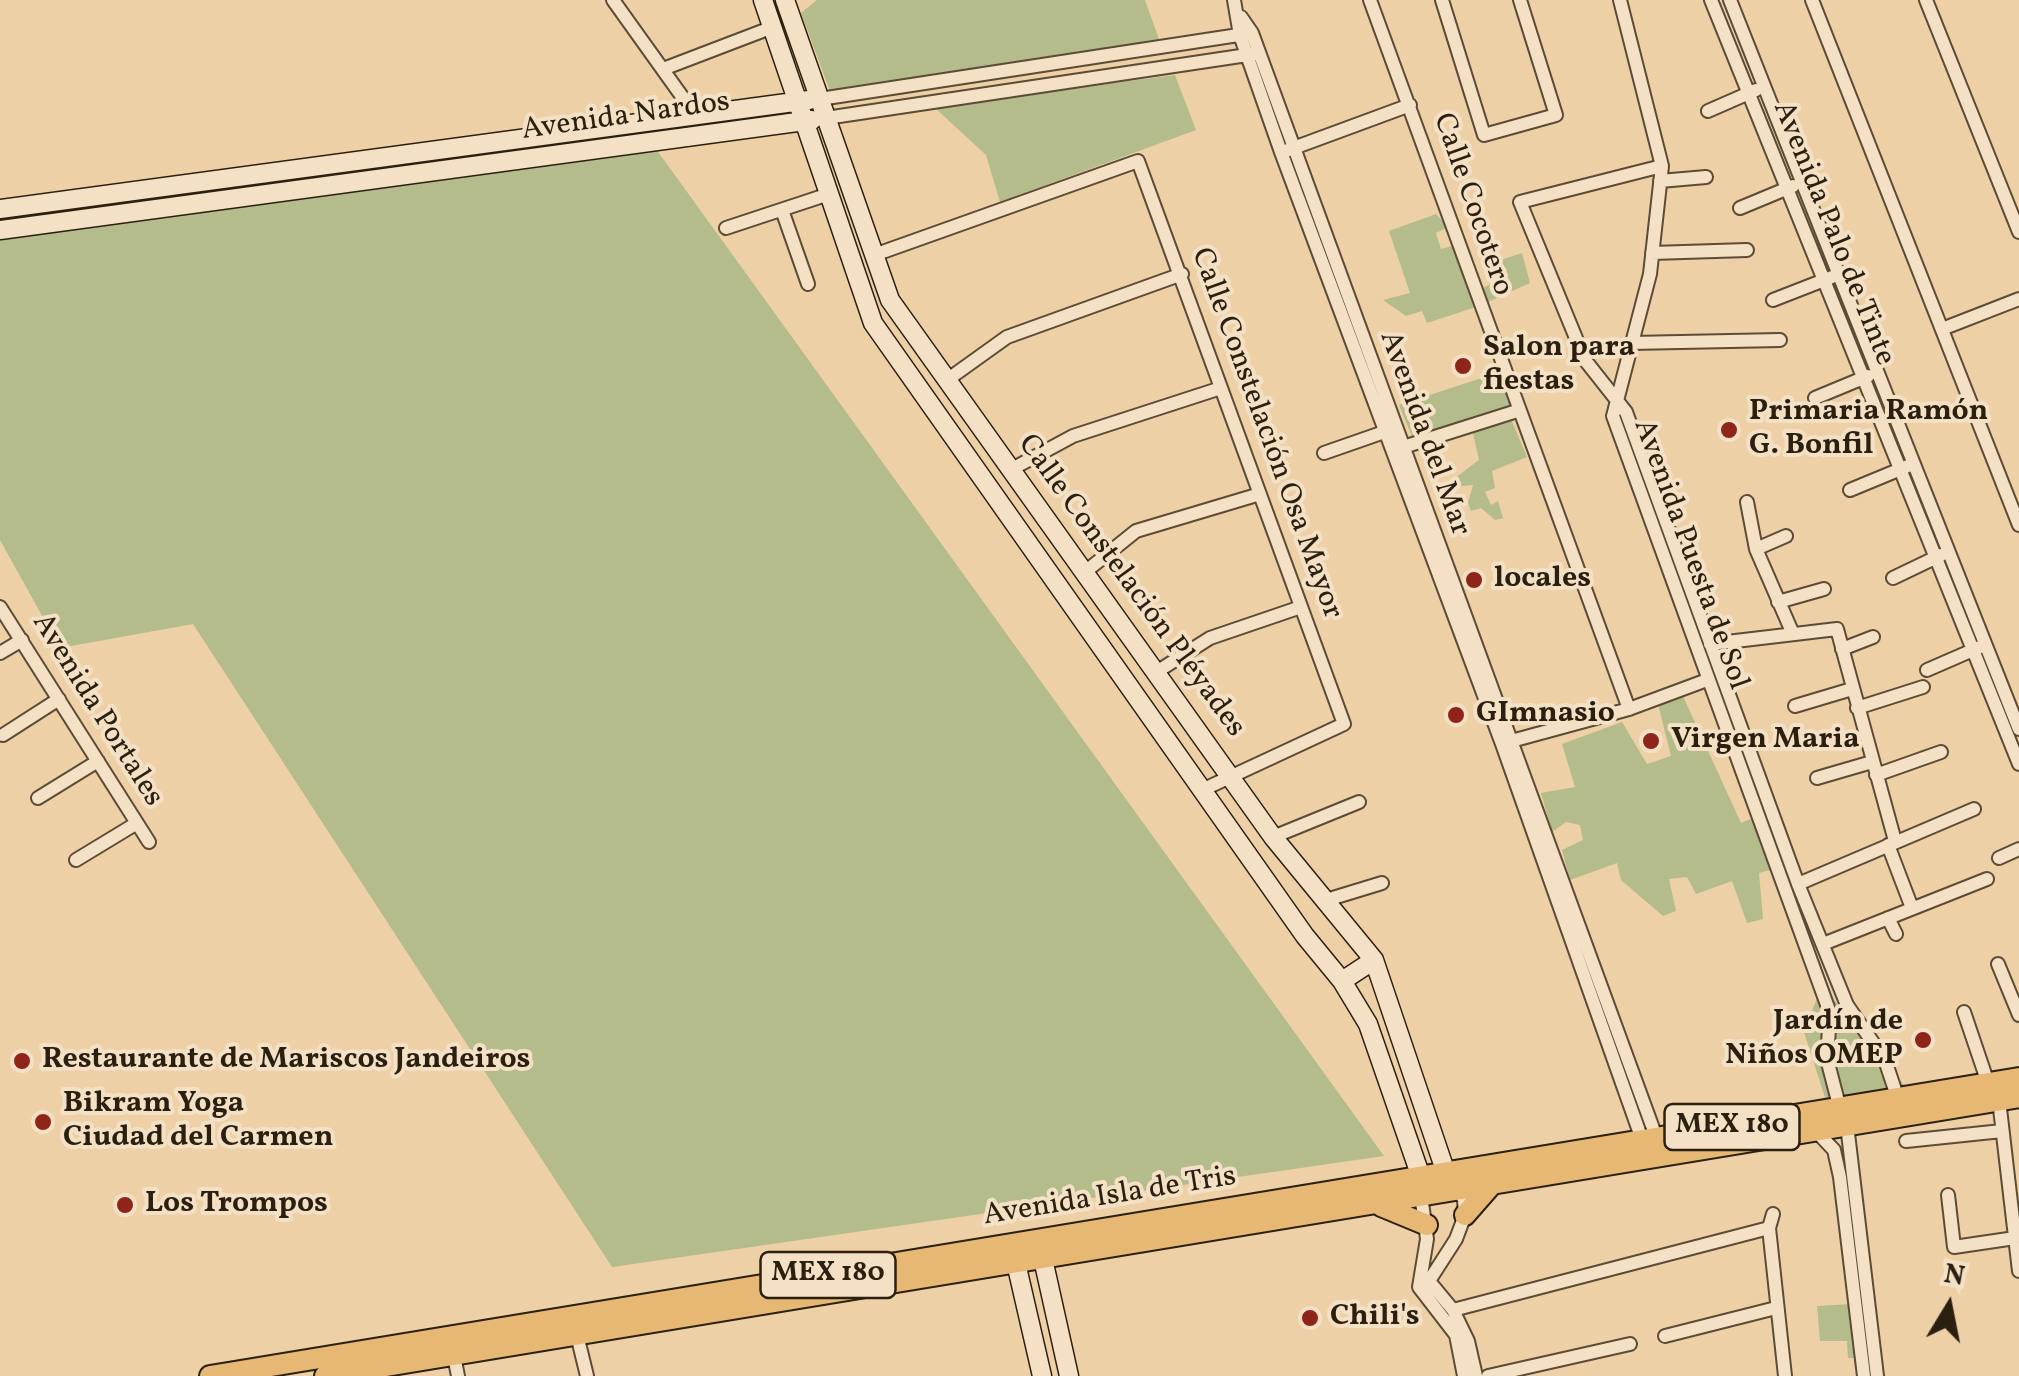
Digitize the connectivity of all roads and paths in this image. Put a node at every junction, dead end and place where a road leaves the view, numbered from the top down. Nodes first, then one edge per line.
1 (613, 0) edge
2 (764, 0) edge
3 (785, 0) edge
4 (1234, 0) edge
5 (1370, 0) edge
6 (1442, 0) edge
7 (1520, 0) edge
8 (1620, 0) edge
9 (1711, 0) edge
10 (1730, 0) edge
11 (1812, 0) edge
12 (1926, 0) edge
13 (772, 27) junction
14 (1246, 34) junction
15 (1254, 54) junction
16 (663, 69) junction
17 (1764, 87) junction
18 (1749, 94) junction
19 (820, 99) junction
20 (798, 102) junction
21 (1410, 105) junction
22 (1708, 111) dead end
23 (696, 116) junction
24 (826, 118) junction
25 (804, 122) junction
26 (1286, 150) junction
27 (1662, 166) junction
28 (1706, 177) dead end
29 (1660, 182) junction
30 (1802, 182) junction
31 (1787, 189) junction
32 (829, 194) junction
33 (1740, 208) dead end
34 (0, 210) edge
35 (782, 210) junction
36 (726, 228) dead end
37 (0, 230) edge
38 (2019, 232) edge
39 (1747, 250) dead end
40 (1652, 253) junction
41 (874, 255) junction
42 (1182, 274) junction
43 (1838, 274) junction
44 (1824, 281) junction
45 (808, 284) dead end
46 (2019, 299) edge
47 (890, 300) junction
48 (1773, 300) dead end
49 (868, 308) junction
50 (1942, 329) junction
51 (1780, 340) dead end
52 (1630, 343) junction
53 (1877, 372) junction
54 (1863, 378) junction
55 (947, 380) junction
56 (1221, 388) junction
57 (1615, 397) junction
58 (1815, 398) dead end
59 (1518, 411) junction
60 (1389, 431) junction
61 (1395, 450) junction
62 (1324, 453) dead end
63 (1907, 467) junction
64 (1012, 469) junction
65 (1640, 471) junction
66 (1850, 490) dead end
67 (1260, 494) junction
68 (1747, 502) dead end
69 (2019, 525) edge
70 (1418, 527) junction
71 (1402, 531) dead end
72 (1786, 536) dead end
73 (1756, 549) junction
74 (1677, 550) junction
75 (1942, 555) junction
76 (1663, 556) junction
77 (1084, 572) junction
78 (1893, 578) dead end
79 (1824, 588) dead end
80 (1778, 602) junction
81 (0, 607) edge
82 (1300, 607) junction
83 (1703, 621) junction
84 (1688, 626) junction
85 (1793, 634) junction
86 (1873, 637) dead end
87 (22, 640) junction
88 (1710, 644) junction
89 (1979, 647) junction
90 (1842, 649) junction
91 (0, 653) edge
92 (1928, 670) dead end
93 (1158, 671) junction
94 (1707, 680) junction
95 (1923, 686) dead end
96 (1852, 689) junction
97 (58, 699) junction
98 (1796, 706) dead end
99 (1857, 708) junction
100 (1630, 709) junction
101 (2019, 730) edge
102 (3, 735) dead end
103 (1507, 742) junction
104 (2015, 743) edge
105 (1942, 752) dead end
106 (98, 761) junction
107 (2019, 764) edge
108 (1874, 768) junction
109 (1230, 776) junction
110 (1816, 778) dead end
111 (1202, 790) junction
112 (38, 798) dead end
113 (1358, 802) dead end
114 (1974, 809) dead end
115 (137, 823) junction
116 (1273, 837) junction
117 (149, 842) dead end
118 (1891, 843) junction
119 (2019, 850) edge
120 (1999, 858) dead end
121 (76, 860) dead end
122 (1987, 879) dead end
123 (1382, 883) dead end
124 (1798, 884) junction
125 (1327, 906) junction
126 (1912, 908) junction
127 (1888, 918) junction
128 (1896, 934) dead end
129 (1305, 936) junction
130 (1823, 944) junction
131 (1374, 960) junction
132 (1998, 964) dead end
133 (1342, 981) junction
134 (1847, 1005) junction
135 (1964, 1012) dead end
136 (1830, 1013) junction
137 (2019, 1015) edge
138 (2019, 1078) edge
139 (2002, 1093) edge
140 (1895, 1108) junction
141 (1843, 1117) junction
142 (1815, 1130) junction
143 (2002, 1130) junction
144 (1906, 1141) dead end
145 (1652, 1148) junction
146 (1846, 1176) junction
147 (1451, 1181) junction
148 (1493, 1183) junction
149 (1421, 1186) junction
150 (1948, 1195) dead end
151 (1374, 1204) junction
152 (1850, 1208) junction
153 (1465, 1214) junction
154 (1427, 1225) junction
155 (2015, 1238) junction
156 (1043, 1259) junction
157 (1016, 1264) junction
158 (2019, 1270) edge
159 (1776, 1308) junction
160 (1453, 1310) junction
161 (577, 1336) junction
162 (1664, 1336) dead end
163 (1630, 1344) dead end
164 (456, 1366) edge
165 (210, 1376) edge
166 (325, 1376) edge
167 (587, 1376) edge
168 (1042, 1376) edge
169 (1069, 1376) edge
170 (1464, 1376) edge
171 (1476, 1376) edge
172 (1488, 1376) edge
173 (1784, 1376) edge
174 (1864, 1376) edge
175 (1877, 1376) edge

1 - 16 street
2 - 13 main road, Calle Constelación Pléyades
3 - 19 main road, Calle Constelación Pléyades
4 - 14 street, Avenida del Mar
5 - 21 street, Calle Cocotero
6 - 7 street
8 - 27 street
9 - 18 street, Avenida Palo de Tinte
10 - 17 street, Avenida Palo de Tinte
11 - 50 street
12 - 38 street
13 - 16 street
13 - 20 main road, Calle Constelación Pléyades
14 - 15 street, Avenida del Mar
14 - 19 street, Avenida Nardos
15 - 24 street, Avenida Nardos
15 - 26 street, Avenida del Mar
16 - 23 street
17 - 18 street
17 - 30 street, Avenida Palo de Tinte
18 - 22 street
18 - 31 street, Avenida Palo de Tinte
19 - 20 main road, Avenida Nardos
19 - 24 main road, Calle Constelación Pléyades
20 - 23 main road, Avenida Nardos
20 - 25 main road, Calle Constelación Pléyades
21 - 26 street
21 - 59 street, Calle Cocotero
23 - 34 main road, Avenida Nardos
24 - 25 main road, Avenida Nardos
24 - 41 main road, Calle Constelación Pléyades
25 - 32 main road, Calle Constelación Pléyades
25 - 37 main road, Avenida Nardos
26 - 60 street, Avenida del Mar
27 - 29 street
27 - 57 street
28 - 29 street
29 - 40 street
30 - 31 street
30 - 43 street, Avenida Palo de Tinte
31 - 33 street
31 - 44 street, Avenida Palo de Tinte
32 - 35 street
32 - 49 main road, Calle Constelación Pléyades
35 - 36 street
35 - 45 street
39 - 40 street
40 - 52 street
41 - 42 street, Calle Constelación Osa Mayor
41 - 47 main road, Calle Constelación Pléyades
42 - 55 street
42 - 56 street, Calle Constelación Osa Mayor
43 - 44 street
43 - 53 street, Avenida Palo de Tinte
44 - 48 street
44 - 54 street, Avenida Palo de Tinte
46 - 50 street
47 - 49 main road
47 - 55 main road, Calle Constelación Pléyades
49 - 111 main road, Calle Constelación Pléyades
50 - 69 street
51 - 52 street
52 - 57 street
53 - 54 street
53 - 63 street, Avenida Palo de Tinte
54 - 58 street
54 - 63 street, Avenida Palo de Tinte
55 - 64 main road, Calle Constelación Pléyades
56 - 64 street
56 - 67 street, Calle Constelación Osa Mayor
57 - 65 street, Avenida Puesta de Sol
59 - 61 street
59 - 100 street, Calle Cocotero
60 - 61 street, Avenida del Mar
60 - 62 street
61 - 70 street, Avenida del Mar
61 - 103 street, Avenida del Mar
63 - 66 street
63 - 75 street, Avenida Palo de Tinte
64 - 77 main road, Calle Constelación Pléyades
65 - 74 street, Avenida Puesta de Sol
65 - 76 street, Avenida Puesta de Sol
67 - 77 street
67 - 82 street, Calle Constelación Osa Mayor
68 - 73 street
70 - 71 street
70 - 103 street, Avenida del Mar
72 - 73 street
73 - 80 street
74 - 76 street
74 - 83 street, Avenida Puesta de Sol
75 - 78 street
75 - 89 street, Avenida Palo de Tinte
76 - 84 street, Avenida Puesta de Sol
77 - 93 main road, Calle Constelación Pléyades
79 - 80 street
80 - 85 street
81 - 87 street, Avenida Portales
82 - 93 street
82 - 109 street, Calle Constelación Osa Mayor
83 - 84 street
83 - 88 street, Avenida Puesta de Sol
84 - 94 street, Avenida Puesta de Sol
85 - 88 street
85 - 90 street
86 - 90 street
87 - 91 street
87 - 97 street, Avenida Portales
88 - 124 street, Avenida Puesta de Sol
89 - 92 street
89 - 101 street, Avenida Palo de Tinte
89 - 104 street, Avenida Palo de Tinte
90 - 96 street
93 - 109 main road, Calle Constelación Pléyades
94 - 100 street
94 - 136 street, Avenida Puesta de Sol
95 - 99 street
96 - 98 street
96 - 99 street
97 - 102 street
97 - 106 street, Avenida Portales
99 - 108 street
100 - 103 street
103 - 145 street, Avenida del Mar
104 - 107 street, Avenida Palo de Tinte
105 - 108 street
106 - 112 street
106 - 115 street, Avenida Portales
108 - 110 street
108 - 118 street
109 - 111 street
109 - 116 main road, Calle Constelación Pléyades
111 - 129 main road, Calle Constelación Pléyades
113 - 116 street
114 - 118 street
115 - 117 street, Avenida Portales
115 - 121 street
116 - 125 main road, Calle Constelación Pléyades
118 - 124 street
118 - 126 street
119 - 120 street
122 - 126 street
123 - 125 street
124 - 130 street, Avenida Puesta de Sol
125 - 129 main road
125 - 131 main road, Calle Constelación Pléyades
126 - 127 street
127 - 128 street
127 - 130 street
129 - 133 main road, Calle Constelación Pléyades
130 - 134 street, Avenida Puesta de Sol
131 - 133 main road
131 - 147 main road, Calle Constelación Pléyades
132 - 137 street
133 - 149 main road, Calle Constelación Pléyades
134 - 136 street
134 - 140 street, Avenida Puesta de Sol
135 - 139 street
136 - 141 street, Avenida Puesta de Sol
138 - 139 main road, Avenida Isla de Tris / MEX 180
139 - 140 main road, Avenida Isla de Tris / MEX 180
139 - 143 street
140 - 141 main road, Avenida Isla de Tris / MEX 180
141 - 142 main road, Avenida Isla de Tris / MEX 180
141 - 145 main road, Avenida Isla de Tris / MEX 180
141 - 146 street, Avenida Puesta de Sol
142 - 145 main road, Avenida Isla de Tris / MEX 180
142 - 146 street
143 - 144 street
143 - 155 street
145 - 147 main road, Avenida Isla de Tris / MEX 180
145 - 148 main road, Avenida Isla de Tris / MEX 180
146 - 152 street
147 - 148 main road, Avenida Isla de Tris / MEX 180
147 - 149 main road, Avenida Isla de Tris / MEX 180
147 - 153 street
148 - 153 main road
149 - 151 main road, Avenida Isla de Tris / MEX 180
149 - 154 street
149 - 165 main road, Avenida Isla de Tris / MEX 180
150 - 155 street
151 - 154 main road
151 - 156 main road, Avenida Isla de Tris / MEX 180
152 - 174 street
152 - 175 street
153 - 160 street
154 - 170 street
155 - 158 street
156 - 157 main road, Avenida Isla de Tris / MEX 180
156 - 169 main road
157 - 161 main road, Avenida Isla de Tris / MEX 180
157 - 168 main road
159 - 160 street
159 - 162 street
159 - 173 street
160 - 171 street
161 - 164 main road, Avenida Isla de Tris / MEX 180
161 - 167 street
163 - 172 street
164 - 166 main road, Avenida Isla de Tris / MEX 180

